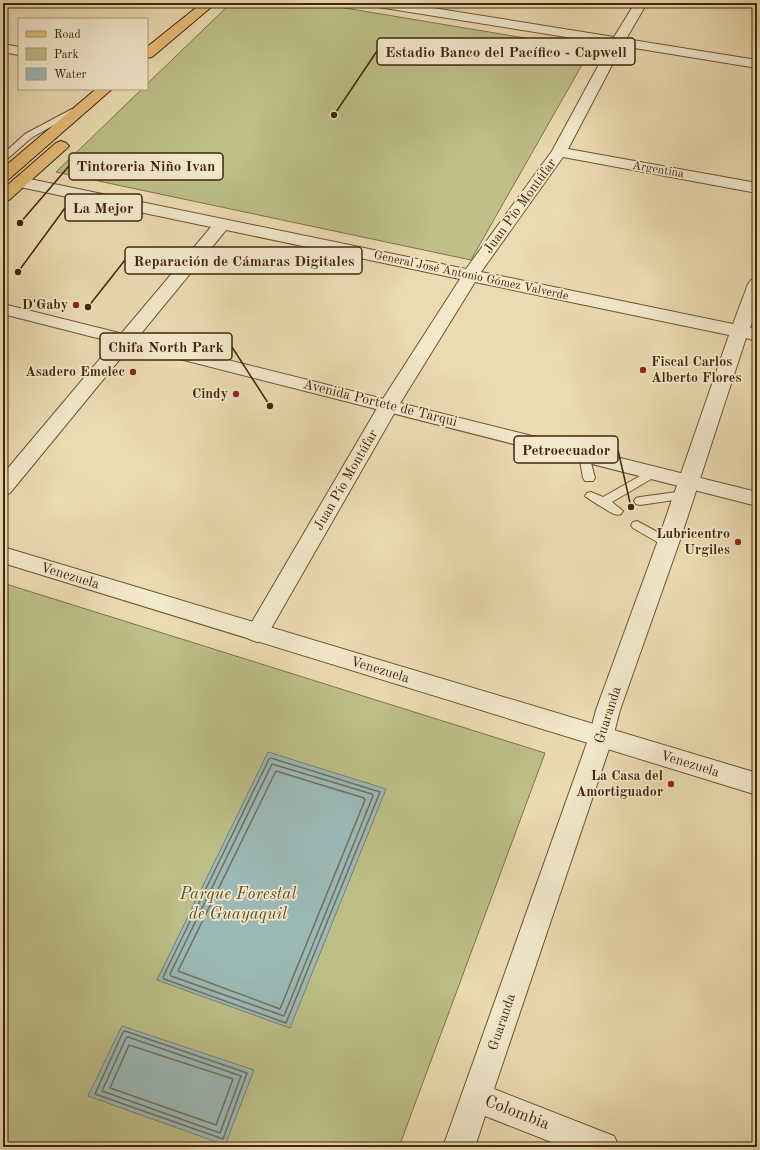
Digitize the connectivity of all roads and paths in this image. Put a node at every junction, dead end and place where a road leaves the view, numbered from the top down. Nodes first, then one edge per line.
1 (378, 3) edge
2 (640, 3) edge
3 (207, 5) edge
4 (433, 7) edge
5 (618, 41) junction
6 (3, 48) edge
7 (18, 51) edge
8 (148, 53) edge
9 (757, 64) edge
10 (104, 90) edge
11 (84, 106) junction
12 (559, 152) junction
13 (3, 158) edge
14 (3, 176) edge
15 (20, 182) junction
16 (757, 188) edge
17 (3, 197) edge
18 (222, 224) junction
19 (470, 276) junction
20 (757, 284) edge
21 (3, 309) edge
22 (748, 333) edge
23 (126, 340) junction
24 (389, 405) junction
25 (584, 455) junction
26 (654, 472) junction
27 (589, 478) dead end
28 (3, 488) edge
29 (687, 488) junction
30 (591, 496) dead end
31 (757, 498) edge
32 (640, 501) dead end
33 (604, 502) junction
34 (617, 511) dead end
35 (637, 525) dead end
36 (668, 543) junction
37 (3, 555) edge
38 (257, 633) junction
39 (601, 737) junction
40 (757, 784) edge
41 (476, 1097) junction
42 (459, 1147) edge
43 (604, 1147) edge

1 - 4 street
2 - 5 street, Juan Pío Montúfar
3 - 8 main road
4 - 5 street
5 - 9 street
5 - 12 street, Juan Pío Montúfar
6 - 7 street
10 - 11 main road
11 - 13 lane
11 - 14 main road
11 - 15 main road
12 - 16 street, Argentina
12 - 19 street, Juan Pío Montúfar
15 - 17 main road
15 - 18 street, General José Antonio Gómez Valverde
18 - 19 street, General José Antonio Gómez Valverde
18 - 23 street
19 - 22 street, General José Antonio Gómez Valverde
19 - 24 street, Juan Pío Montúfar
20 - 22 street, Guaranda
21 - 23 street, Avenida Portete de Tarqui
22 - 29 street, Guaranda
23 - 24 street, Avenida Portete de Tarqui
23 - 28 street
24 - 25 street, Avenida Portete de Tarqui
24 - 38 street, Juan Pío Montúfar
25 - 26 street, Avenida Portete de Tarqui
25 - 27 lane
26 - 29 street, Avenida Portete de Tarqui
26 - 33 lane
29 - 31 street, Avenida Portete de Tarqui
29 - 32 lane
29 - 36 street, Guaranda
30 - 33 lane
33 - 34 lane
35 - 36 lane
36 - 39 street, Guaranda
37 - 38 street, Venezuela
38 - 39 street, Venezuela
39 - 40 street, Venezuela
39 - 41 street, Guaranda
41 - 42 street, Guaranda
41 - 43 street, Colombia

